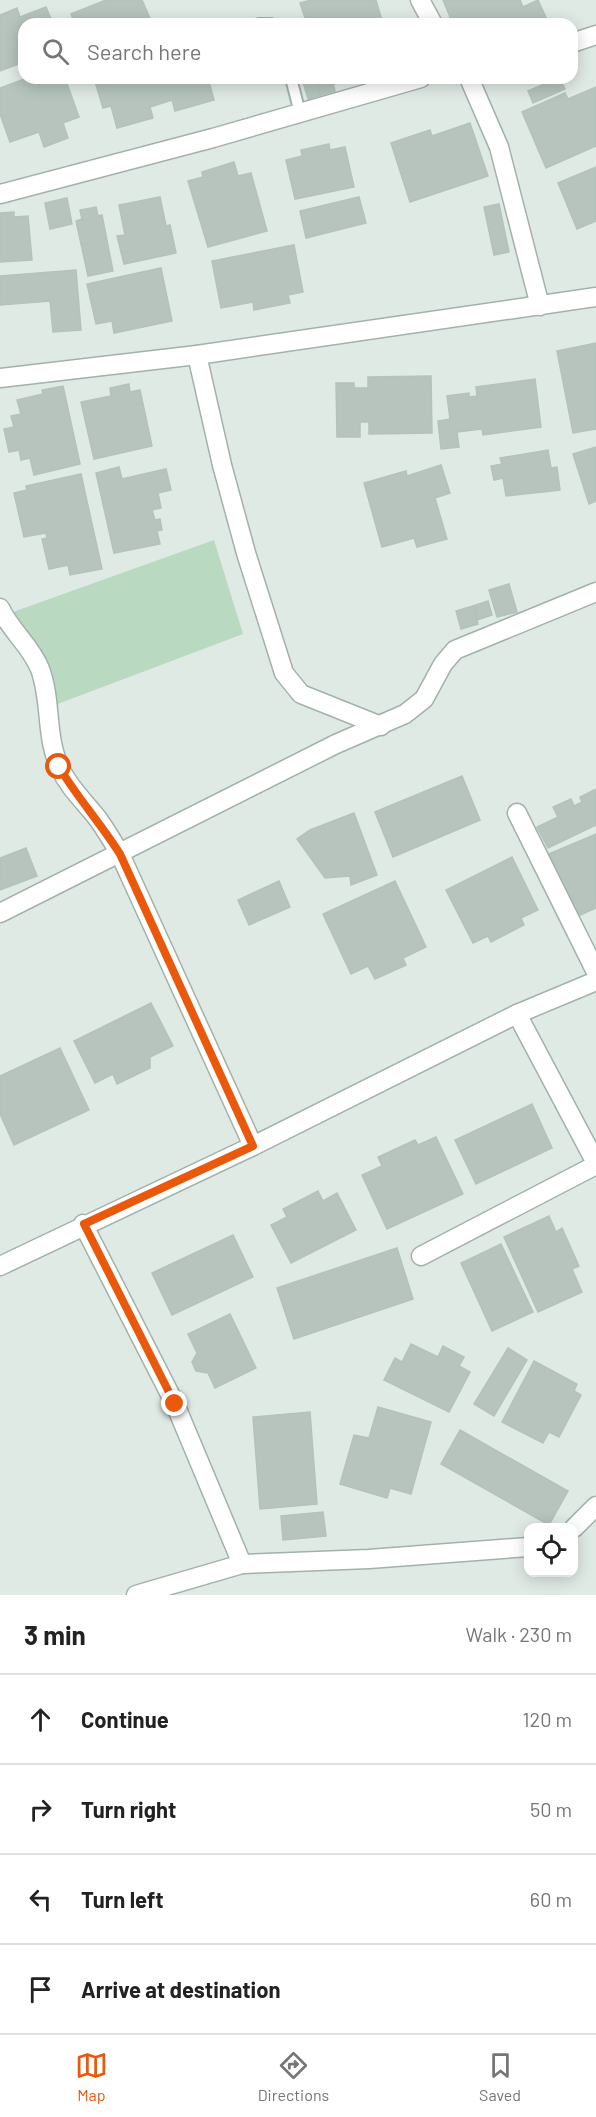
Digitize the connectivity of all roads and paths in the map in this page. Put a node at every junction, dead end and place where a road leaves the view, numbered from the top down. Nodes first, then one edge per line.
1 (420, 0) edge
2 (430, 18) edge
3 (596, 35) edge
4 (578, 41) edge
5 (293, 84) edge
6 (400, 84) edge
7 (472, 84) edge
8 (300, 113) junction
9 (0, 194) edge
10 (596, 297) edge
11 (540, 306) junction
12 (197, 355) junction
13 (0, 378) edge
14 (596, 592) edge
15 (2, 617) edge
16 (381, 726) junction
17 (518, 813) dead end
18 (120, 854) junction
19 (0, 913) edge
20 (596, 972) edge
21 (596, 981) edge
22 (517, 1014) junction
23 (253, 1146) junction
24 (596, 1164) edge
25 (84, 1224) junction
26 (421, 1256) dead end
27 (0, 1266) edge
28 (596, 1506) edge
29 (578, 1523) edge
30 (524, 1547) edge
31 (242, 1564) junction
32 (143, 1594) edge

1 - 2 street
3 - 4 street
5 - 8 lane
6 - 8 street
7 - 11 street
8 - 9 street
10 - 11 street
11 - 12 street
12 - 13 street
12 - 16 street
14 - 16 street
15 - 18 street
16 - 18 street
17 - 20 street
18 - 19 street
18 - 23 street
21 - 22 street
22 - 23 street
22 - 24 street
23 - 25 street
24 - 26 street
25 - 27 street
25 - 31 street
28 - 29 street
30 - 31 street
31 - 32 street

